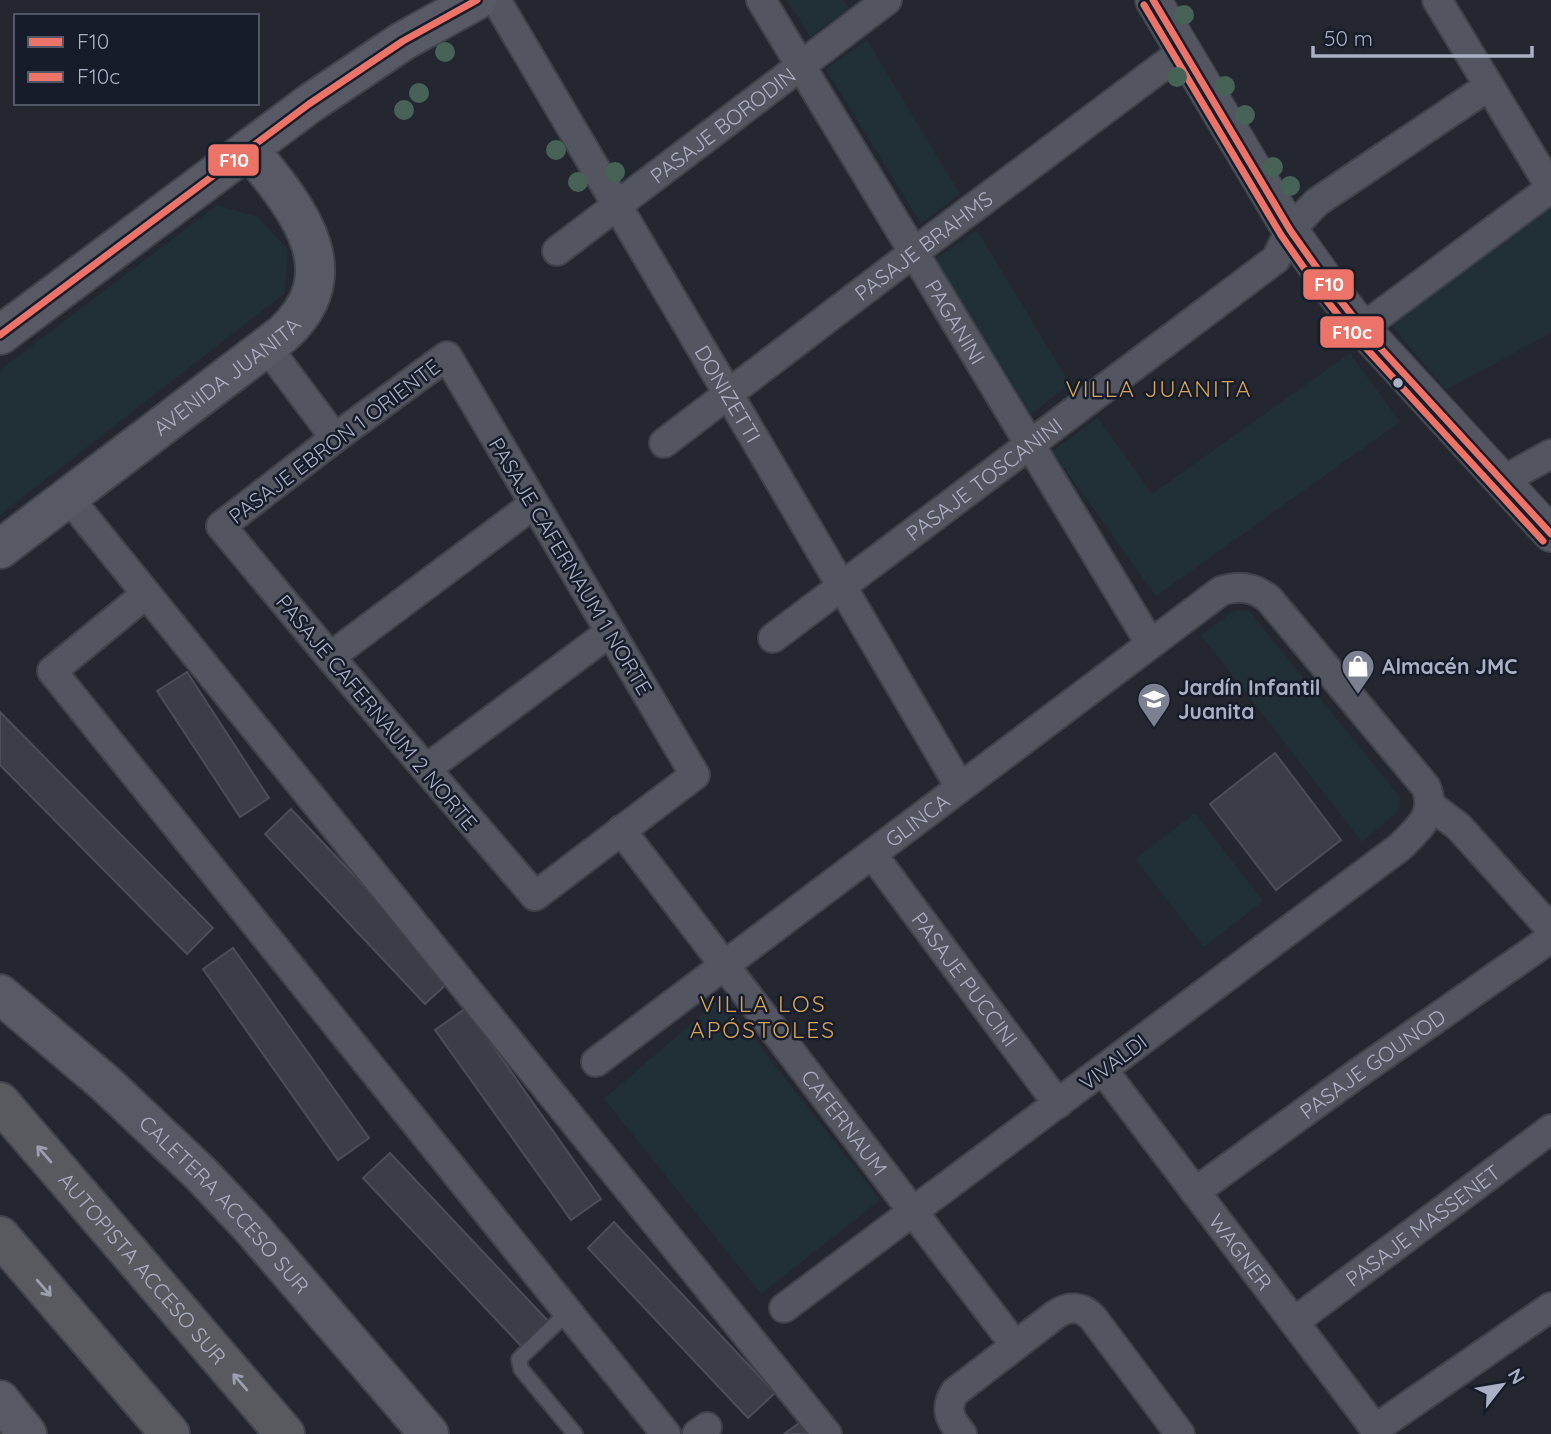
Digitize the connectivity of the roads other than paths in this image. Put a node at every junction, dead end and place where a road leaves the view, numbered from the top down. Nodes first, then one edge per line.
1 (452, 0) edge
2 (477, 0) edge
3 (496, 0) edge
4 (761, 0) edge
5 (887, 0) edge
6 (1153, 0) edge
7 (1437, 0) edge
8 (403, 41) junction
9 (1184, 51) junction
10 (800, 66) junction
11 (1489, 86) junction
12 (249, 149) junction
13 (1551, 188) edge
14 (617, 205) junction
15 (1290, 230) junction
16 (557, 251) dead end
17 (913, 253) junction
18 (1362, 328) junction
19 (0, 335) edge
20 (267, 347) junction
21 (447, 356) joint
22 (727, 393) junction
23 (335, 438) junction
24 (664, 443) dead end
25 (1029, 445) junction
26 (1551, 454) edge
27 (1502, 481) junction
28 (68, 497) junction
29 (534, 504) junction
30 (221, 526) joint
31 (1551, 534) edge
32 (0, 549) edge
33 (842, 586) junction
34 (146, 594) junction
35 (610, 632) junction
36 (773, 638) dead end
37 (1150, 643) junction
38 (330, 657) junction
39 (426, 769) junction
40 (960, 787) junction
41 (1430, 805) junction
42 (621, 831) junction
43 (872, 854) junction
44 (1551, 929) edge
45 (1551, 938) edge
46 (724, 965) junction
47 (0, 994) edge
48 (596, 1062) dead end
49 (1102, 1070) junction
50 (0, 1102) edge
51 (1058, 1104) junction
52 (1551, 1129) edge
53 (1195, 1192) junction
54 (913, 1212) junction
55 (0, 1236) edge
56 (1551, 1307) edge
57 (784, 1308) dead end
58 (568, 1312) junction
59 (1294, 1322) junction
60 (1016, 1345) junction
61 (0, 1400) edge
62 (1377, 1431) edge
63 (27, 1434) edge
64 (170, 1434) edge
65 (285, 1434) edge
66 (429, 1434) edge
67 (575, 1434) edge
68 (666, 1434) edge
69 (827, 1434) edge
70 (962, 1434) edge
71 (1180, 1434) edge

1 - 8 main road
2 - 8 main road
3 - 14 street, DONIZETTI
4 - 10 street, PAGANINI
5 - 10 street, PASAJE BORODIN
6 - 9 street
7 - 11 street
8 - 12 main road
9 - 15 street
9 - 17 street, PASAJE BRAHMS
10 - 14 street, PASAJE BORODIN
10 - 17 street, PAGANINI
11 - 13 street
11 - 15 street, PASAJE TOSCANINI
12 - 19 main road
12 - 20 main road, AVENIDA JUANITA
13 - 18 street
14 - 16 street, PASAJE BORODIN
14 - 22 street, DONIZETTI
15 - 18 street
15 - 25 street, PASAJE TOSCANINI
17 - 22 street, PASAJE BRAHMS
17 - 25 street, PAGANINI
18 - 27 street
20 - 23 street
20 - 28 main road, AVENIDA JUANITA
21 - 23 street, PASAJE EBRON 1 ORIENTE
21 - 29 street, PASAJE CAFERNAUM 1 NORTE
22 - 24 street, PASAJE BRAHMS
22 - 33 street, DONIZETTI
23 - 30 street, PASAJE EBRON 1 ORIENTE
25 - 33 street, PASAJE TOSCANINI
25 - 37 street, PAGANINI
26 - 27 street
27 - 31 street
28 - 32 main road, AVENIDA JUANITA
28 - 34 street
29 - 35 street, PASAJE CAFERNAUM 1 NORTE
29 - 38 street
30 - 38 street, PASAJE CAFERNAUM 2 NORTE
33 - 36 street, PASAJE TOSCANINI
33 - 40 street, DONIZETTI
34 - 58 street
34 - 69 street
35 - 39 street
35 - 42 street, PASAJE CAFERNAUM 1 NORTE
37 - 40 street, GLINCA
37 - 41 street, GLINCA
38 - 39 street, PASAJE CAFERNAUM 2 NORTE
39 - 42 street, PASAJE CAFERNAUM 2 NORTE
40 - 43 street, GLINCA
41 - 44 street
41 - 49 street, VIVALDI
42 - 46 street, CAFERNAUM
43 - 46 street, GLINCA
43 - 51 street, PASAJE PUCCINI
45 - 53 street, PASAJE GOUNOD
46 - 48 street, GLINCA
46 - 54 street, CAFERNAUM
47 - 66 main road, CALETERA ACCESO SUR
49 - 51 street, VIVALDI
49 - 53 street, WAGNER
65 -> 50 highway, AUTOPISTA ACCESO SUR
51 - 54 street, VIVALDI
52 - 59 street, PASAJE MASSENET
53 - 59 street, WAGNER
54 - 57 street, VIVALDI
54 - 60 street, CAFERNAUM
55 -> 64 highway
56 - 62 street
58 - 67 lane
58 - 68 street
59 - 62 street, WAGNER
60 - 70 street
60 - 71 street
61 - 63 main road

